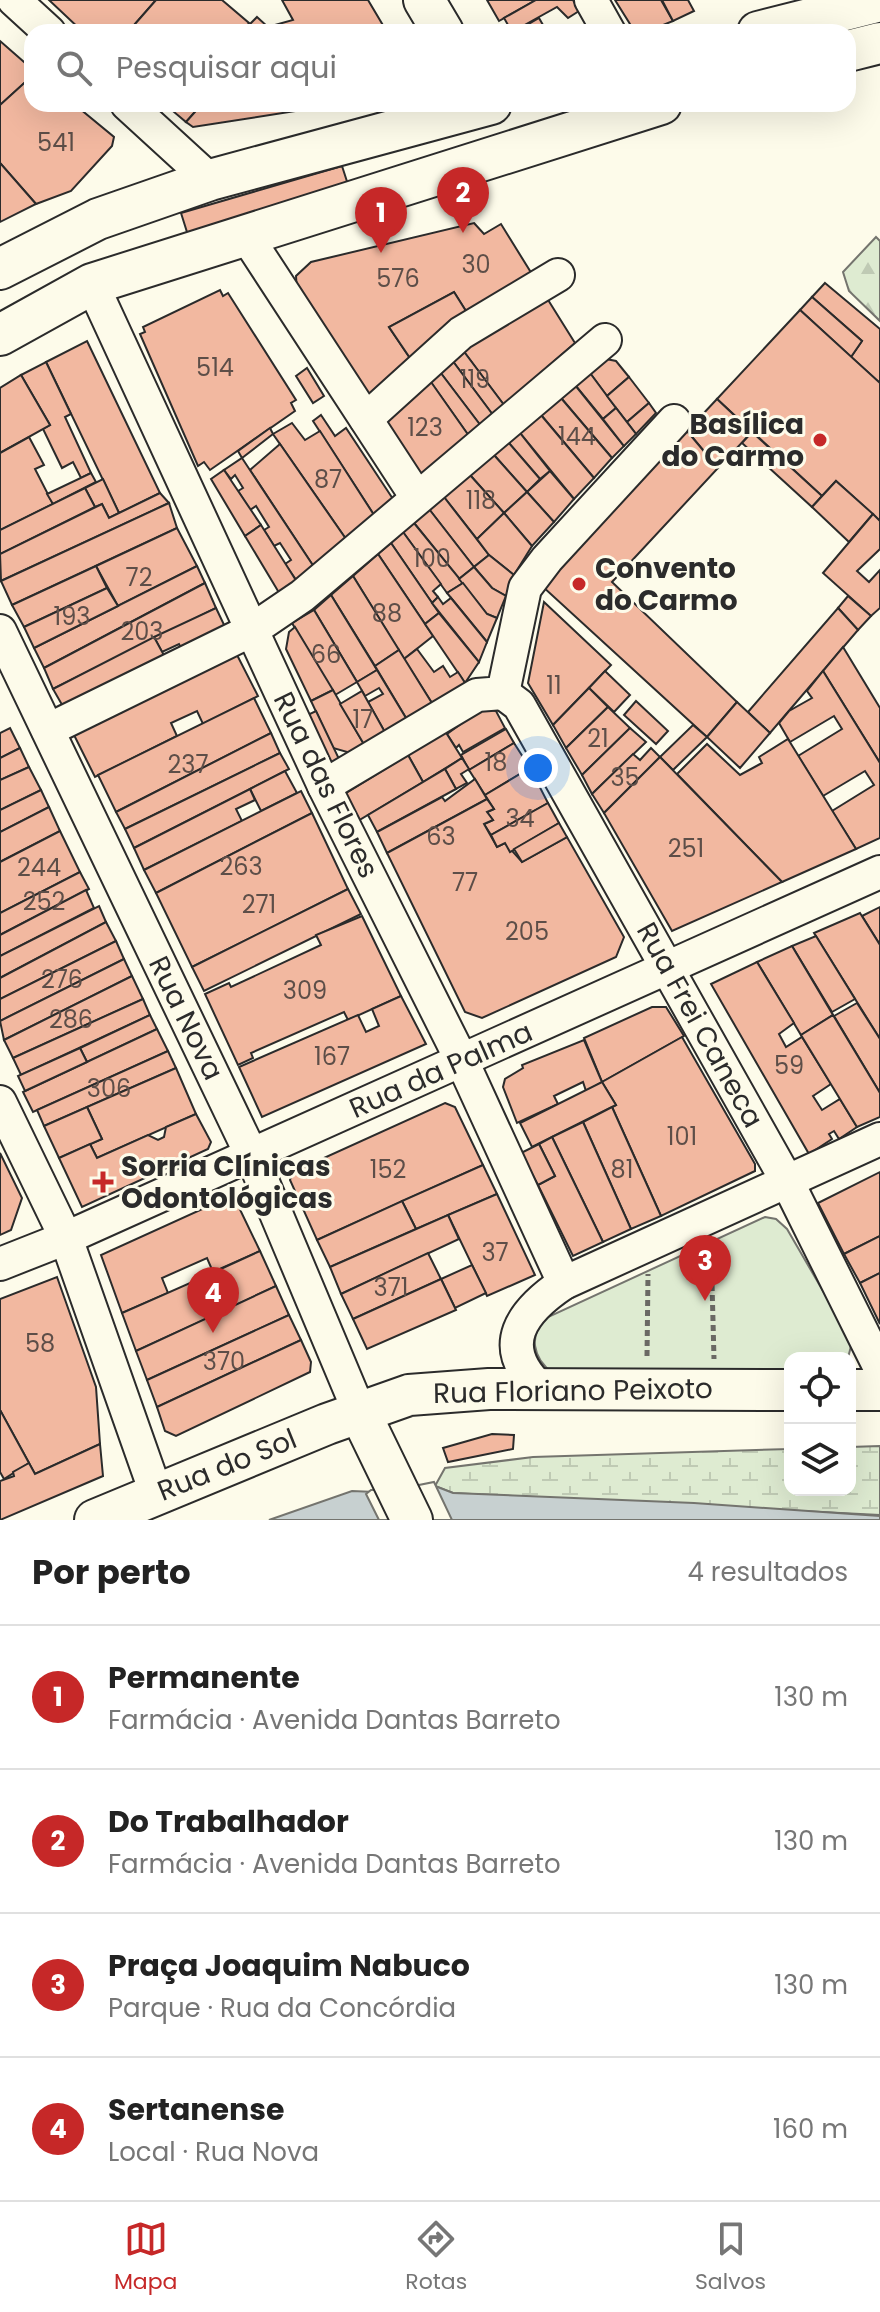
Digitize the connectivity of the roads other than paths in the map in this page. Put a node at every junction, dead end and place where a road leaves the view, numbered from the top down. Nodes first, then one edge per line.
1 (14, 0) edge
2 (424, 0) edge
3 (591, 0) edge
4 (880, 1) edge
5 (827, 7) edge
6 (40, 24) edge
7 (438, 24) edge
8 (604, 24) edge
9 (780, 24) edge
10 (880, 43) edge
11 (856, 49) edge
12 (136, 112) edge
13 (459, 112) edge
14 (487, 112) edge
15 (635, 112) edge
16 (499, 154) junction
17 (210, 180) junction
18 (247, 237) junction
19 (0, 269) edge
20 (558, 275) dead end
21 (92, 284) junction
22 (0, 335) edge
23 (605, 340) dead end
24 (366, 419) junction
25 (674, 421) dead end
26 (416, 496) junction
27 (252, 630) junction
28 (4, 649) edge
29 (503, 693) junction
30 (48, 730) junction
31 (324, 786) junction
32 (880, 872) edge
33 (669, 967) junction
34 (462, 1061) junction
35 (0, 1102) edge
36 (880, 1139) edge
37 (251, 1154) junction
38 (787, 1181) junction
39 (66, 1238) junction
40 (0, 1264) edge
41 (564, 1283) junction
42 (880, 1368) edge
43 (540, 1388) junction
44 (784, 1390) edge
45 (856, 1390) edge
46 (880, 1390) edge
47 (359, 1411) junction
48 (156, 1493) junction
49 (95, 1520) edge
50 (412, 1520) edge

1 - 6 street
2 - 7 main road
3 - 8 street
4 - 5 main road
5 - 9 main road
10 - 11 main road
12 - 17 street
13 - 17 main road
14 - 16 main road
15 - 16 main road
16 - 18 main road
17 - 19 main road
18 - 21 main road
18 - 24 street
20 - 24 street
21 - 22 main road
21 - 27 street, Rua das Flores
23 - 26 street
24 - 26 street
25 - 29 street
26 - 27 street
27 - 30 street
27 - 31 street, Rua das Flores
28 - 30 street, Rua Nova
29 - 31 street
29 - 33 street, Rua Frei Caneca
30 - 37 street, Rua Nova
31 - 34 street, Rua das Flores
32 - 33 street, Rua da Palma
33 - 34 street, Rua da Palma
33 - 38 street, Rua Frei Caneca
34 - 37 street, Rua da Palma
34 - 41 street, Rua das Flores
35 - 39 street
36 - 38 street
37 - 39 street, Rua da Palma
37 - 47 street, Rua Nova
38 - 41 street
38 - 42 street, Rua Frei Caneca
39 - 40 street, Rua da Palma
39 - 48 street
41 - 43 street
43 - 44 main road, Rua Floriano Peixoto
43 - 47 main road, Rua Floriano Peixoto
45 - 46 main road
47 - 48 main road, Rua do Sol
47 - 50 main road
48 - 49 main road, Rua do Sol

